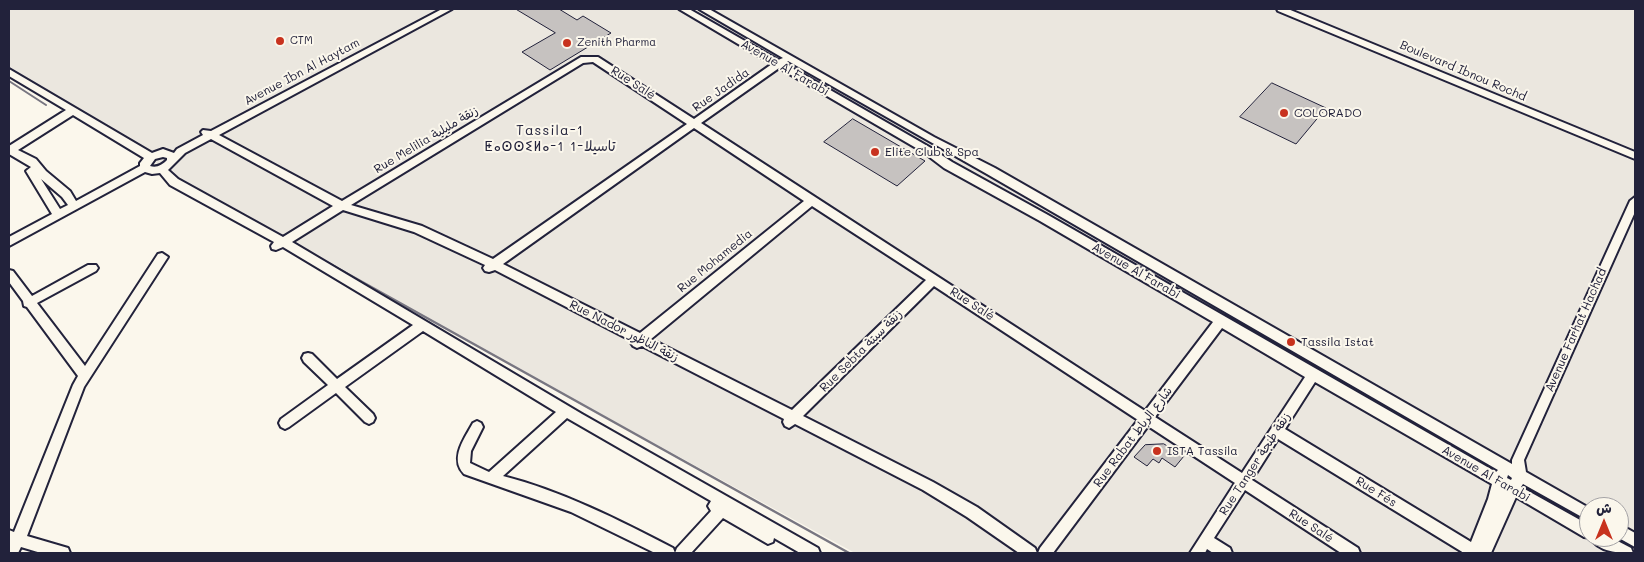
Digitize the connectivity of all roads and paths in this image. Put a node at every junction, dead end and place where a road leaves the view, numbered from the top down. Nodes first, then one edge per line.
1 (440, 9) edge
2 (448, 9) edge
3 (683, 9) edge
4 (703, 9) edge
5 (1281, 9) edge
6 (792, 59) junction
7 (590, 60) joint
8 (780, 66) junction
9 (335, 67) junction
10 (9, 72) edge
11 (73, 110) junction
12 (694, 126) junction
13 (206, 135) junction
14 (1635, 156) edge
15 (16, 158) edge
16 (159, 164) junction
17 (1635, 201) edge
18 (812, 203) junction
19 (74, 206) junction
20 (342, 209) junction
21 (58, 215) junction
22 (9, 242) edge
23 (282, 245) junction
24 (162, 257) dead end
25 (92, 268) dead end
26 (492, 268) junction
27 (9, 274) edge
28 (935, 283) junction
29 (28, 303) junction
30 (1221, 320) junction
31 (420, 327) junction
32 (641, 344) junction
33 (308, 358) dead end
34 (1312, 375) junction
35 (85, 376) junction
36 (336, 387) junction
37 (564, 413) junction
38 (369, 418) dead end
39 (1146, 420) junction
40 (794, 421) junction
41 (285, 423) dead end
42 (477, 427) dead end
43 (1276, 431) junction
44 (1518, 460) junction
45 (1504, 467) junction
46 (1520, 476) junction
47 (492, 477) junction
48 (1499, 481) junction
49 (1242, 484) junction
50 (1514, 490) junction
51 (723, 507) junction
52 (1579, 508) edge
53 (1579, 526) edge
54 (13, 538) edge
55 (1205, 540) junction
56 (11, 553) edge
57 (63, 553) edge
58 (668, 553) edge
59 (682, 553) edge
60 (798, 553) edge
61 (813, 553) edge
62 (1018, 553) edge
63 (1030, 553) edge
64 (1046, 553) edge
65 (1197, 553) edge
66 (1225, 553) edge
67 (1344, 553) edge
68 (1353, 553) edge
69 (1477, 553) edge

1 - 9 street, Avenue Ibn Al Haytam
2 - 9 street, Avenue Ibn Al Haytam
3 - 8 street, Avenue Al Farabi
4 - 6 street, Avenue Al Farabi
5 - 14 street, Boulevard Ibnou Rochd
6 - 8 street, Rue Jadida
6 - 45 street, Avenue Al Farabi
7 - 12 street, Rue Salé
7 - 20 street, Rue Melilia زنقة مليلية
8 - 12 street, Rue Jadida
8 - 30 street, Avenue Al Farabi
9 - 13 street, Avenue Ibn Al Haytam
10 - 11 street
11 - 15 street
11 - 16 street
12 - 18 street, Rue Salé
12 - 26 street, Rue Jadida
13 - 16 street, Avenue Ibn Al Haytam
13 - 20 street, Rue Nador زنقة الناظور
15 - 19 street
15 - 21 street
16 - 19 street
16 - 23 street
17 - 44 street, Avenue Farhat Hachad
18 - 28 street, Rue Salé
18 - 32 street, Rue Mohamedia
19 - 21 street
20 - 23 street, Rue Melilia زنقة مليلية
20 - 26 street, Rue Nador زنقة الناظور
21 - 22 street
23 - 31 street
24 - 35 street
25 - 29 street
26 - 32 street, Rue Nador زنقة الناظور
27 - 29 street
28 - 39 street, Rue Salé
28 - 40 street, Rue Sebta زنقة سبتة
29 - 35 street
30 - 34 street, Avenue Al Farabi
30 - 39 street, Rue Rabat شارع الرباط
31 - 36 street
31 - 37 street
32 - 40 street, Rue Nador زنقة الناظور
33 - 36 street
34 - 43 street, Rue Tanger زنقة طنجة
34 - 48 street, Avenue Al Farabi
35 - 54 street
36 - 38 street
36 - 41 street
37 - 47 street
37 - 51 street
39 - 49 street, Rue Salé
39 - 64 street, Rue Rabat شارع الرباط
40 - 62 street, Rue Nador زنقة الناظور
40 - 63 street, Rue Nador زنقة الناظور
42 - 47 street
43 - 49 street, Rue Tanger زنقة طنجة
43 - 69 street, Rue Fés
44 - 45 street
44 - 46 street
45 - 46 street, Avenue Al Farabi
45 - 48 street
46 - 50 street
46 - 52 street, Avenue Al Farabi
47 - 58 street
48 - 50 street, Avenue Al Farabi
48 - 69 street
49 - 55 street, Rue Tanger زنقة طنجة
49 - 67 street, Rue Salé
49 - 68 street, Rue Salé
50 - 53 street, Avenue Al Farabi
50 - 69 street
51 - 59 street
51 - 60 street
51 - 61 street
54 - 56 street
54 - 57 street
55 - 65 street, Rue Tanger زنقة طنجة
55 - 66 street

